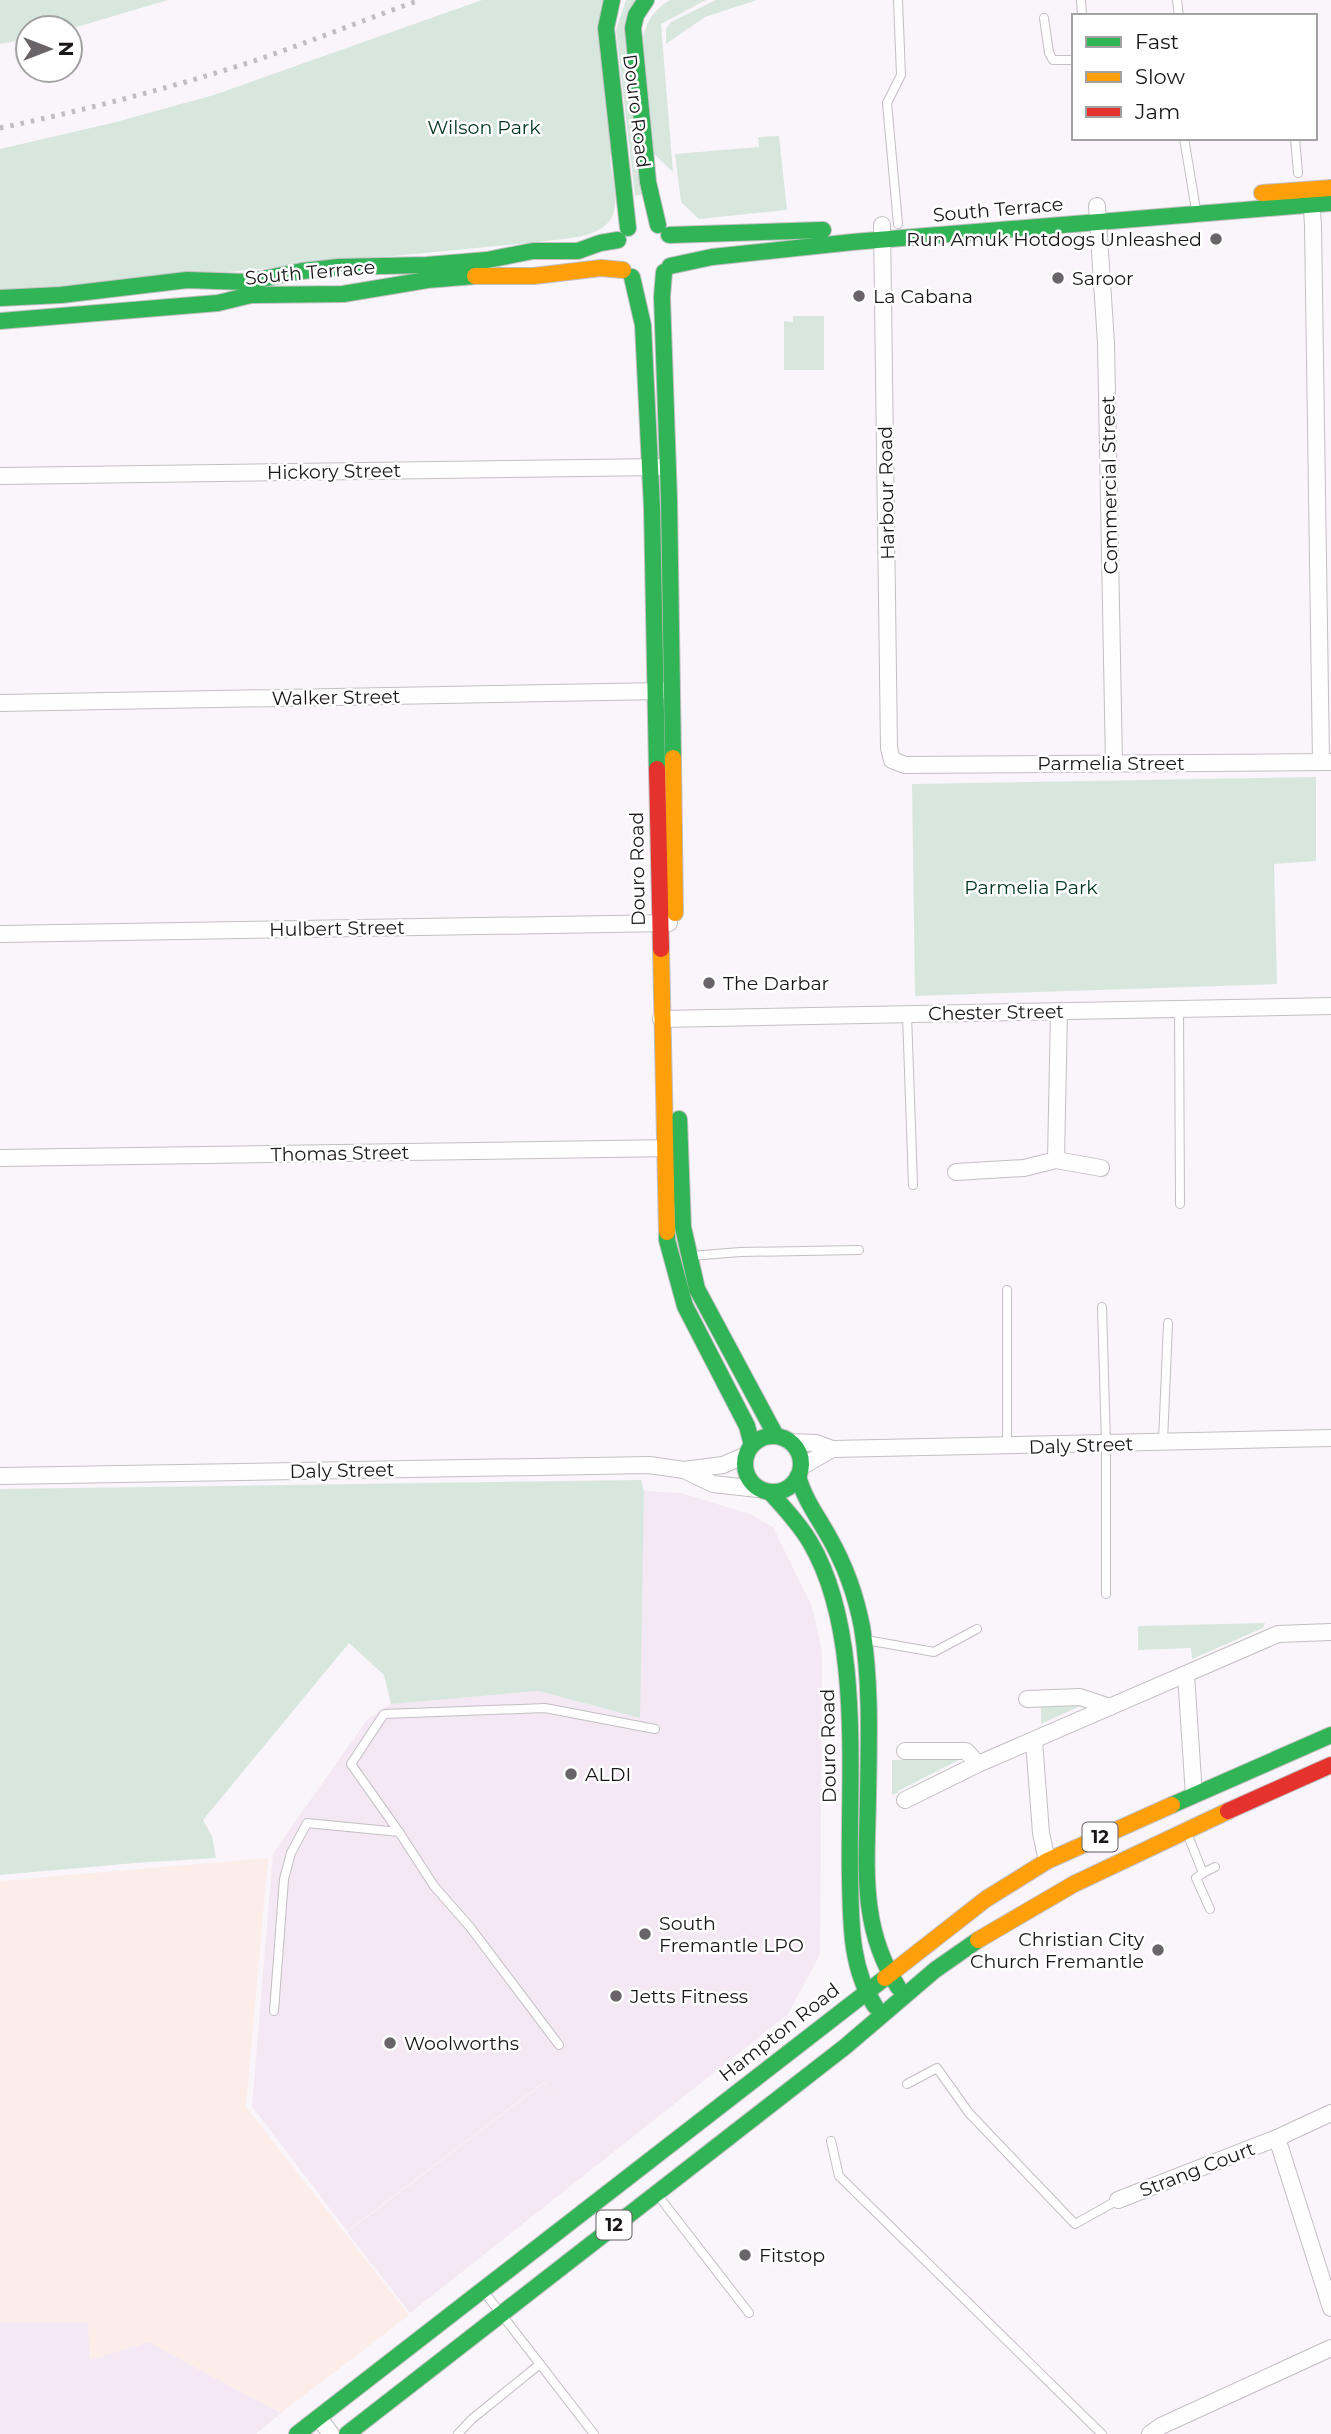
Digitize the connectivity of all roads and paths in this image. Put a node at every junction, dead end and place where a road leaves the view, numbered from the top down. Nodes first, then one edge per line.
1 (612, 0) edge
2 (646, 0) edge
3 (898, 0) edge
4 (1044, 18) dead end
5 (1072, 60) edge
6 (1295, 140) edge
7 (1186, 141) edge
8 (1298, 173) dead end
9 (1331, 188) edge
10 (1311, 197) junction
11 (1331, 203) edge
12 (1195, 206) junction
13 (1098, 214) junction
14 (664, 230) junction
15 (888, 230) junction
16 (623, 234) junction
17 (667, 269) junction
18 (628, 273) junction
19 (0, 299) edge
20 (0, 321) edge
21 (650, 467) junction
22 (668, 467) junction
23 (0, 476) edge
24 (655, 691) junction
25 (673, 691) junction
26 (0, 703) edge
27 (892, 760) joint
28 (1326, 762) edge
29 (1114, 764) junction
30 (667, 923) junction
31 (0, 933) edge
32 (1331, 1006) edge
33 (1179, 1010) junction
34 (1059, 1011) junction
35 (907, 1014) junction
36 (669, 1018) junction
37 (672, 1148) junction
38 (0, 1158) edge
39 (1056, 1160) junction
40 (1101, 1168) dead end
41 (956, 1172) dead end
42 (914, 1185) dead end
43 (1180, 1204) dead end
44 (859, 1250) dead end
45 (688, 1256) junction
46 (1007, 1290) dead end
47 (1102, 1307) dead end
48 (1168, 1323) dead end
49 (1331, 1438) edge
50 (783, 1439) junction
51 (1163, 1442) junction
52 (1106, 1444) junction
53 (1007, 1447) junction
54 (832, 1449) junction
55 (749, 1450) junction
56 (684, 1469) junction
57 (799, 1472) junction
58 (0, 1476) edge
59 (764, 1490) junction
60 (1106, 1594) dead end
61 (977, 1629) dead end
62 (1331, 1632) edge
63 (863, 1640) junction
64 (1186, 1675) junction
65 (1027, 1699) dead end
66 (1110, 1707) junction
67 (655, 1729) dead end
68 (1331, 1735) edge
69 (1034, 1741) junction
70 (905, 1751) dead end
71 (978, 1764) junction
72 (1331, 1765) edge
73 (1194, 1794) junction
74 (905, 1800) dead end
75 (1186, 1830) junction
76 (399, 1832) junction
77 (1047, 1861) junction
78 (1215, 1867) dead end
79 (1203, 1873) junction
80 (1210, 1909) dead end
81 (888, 1973) junction
82 (865, 1991) junction
83 (904, 1995) junction
84 (274, 2011) dead end
85 (880, 2015) junction
86 (559, 2045) dead end
87 (907, 2084) dead end
88 (1331, 2113) edge
89 (1277, 2138) junction
90 (831, 2141) dead end
91 (656, 2193) junction
92 (1118, 2200) joint
93 (483, 2291) junction
94 (1331, 2308) edge
95 (749, 2313) dead end
96 (500, 2314) junction
97 (1331, 2348) edge
98 (540, 2364) junction
99 (319, 2418) junction
100 (297, 2434) edge
101 (331, 2434) edge
102 (347, 2434) edge
103 (458, 2434) edge
104 (594, 2434) edge
105 (1102, 2434) edge
106 (1150, 2434) edge

1 - 16 street, Douro Road
2 - 14 street, Douro Road
3 - 15 lane
4 - 5 lane
6 - 8 lane
7 - 12 lane
9 - 10 street, South Terrace
10 - 11 street, South Terrace
10 - 12 street, South Terrace
10 - 28 street
12 - 13 street, South Terrace
13 - 15 street, South Terrace
13 - 29 street, Commercial Street
14 - 15 street, South Terrace
14 - 16 street
14 - 17 street
15 - 17 street, South Terrace
15 - 27 street, Harbour Road
16 - 18 street
16 - 19 street, South Terrace
17 - 18 street
17 - 22 street, Douro Road
18 - 20 street, South Terrace
18 - 21 street, Douro Road
21 - 22 street, Hickory Street
21 - 23 street, Hickory Street
21 - 24 street, Douro Road
22 - 25 street, Douro Road
24 - 25 street, Walker Street
24 - 26 street, Walker Street
24 - 30 street, Douro Road
25 - 30 street, Douro Road
27 - 29 street, Parmelia Street
28 - 29 street, Parmelia Street
30 - 31 street, Hulbert Street
30 - 36 street, Douro Road
32 - 33 street, Chester Street
33 - 34 street, Chester Street
33 - 43 lane
34 - 35 street, Chester Street
34 - 39 street
35 - 36 street, Chester Street
35 - 42 lane
36 - 37 street, Douro Road
37 - 38 street, Thomas Street
37 - 45 street, Douro Road
37 - 55 street, Douro Road
39 - 40 street
39 - 41 street
44 - 45 lane
45 - 50 street, Douro Road
46 - 53 lane
47 - 52 lane
48 - 51 lane
49 - 51 street, Daly Street
50 - 54 street, Daly Street
50 - 55 street
50 - 57 street
51 - 52 street, Daly Street
52 - 53 street, Daly Street
52 - 60 lane
53 - 54 street, Daly Street
54 - 57 street, Daly Street
55 - 56 street, Daly Street
55 - 59 street
56 - 58 street, Daly Street
56 - 59 street, Daly Street
57 - 59 street
57 - 63 street, Douro Road
59 - 82 street, Douro Road
61 - 63 lane
62 - 64 street
63 - 81 street, Douro Road
64 - 66 street
64 - 73 street
65 - 66 street
66 - 69 street
67 - 76 lane
68 - 73 street, Hampton Road / 12
69 - 71 street
69 - 77 street
70 - 71 street
71 - 74 street
72 - 75 street, 12
73 - 77 street, Hampton Road / 12
75 - 79 lane
75 - 83 street, 12
76 - 84 lane
76 - 86 lane
77 - 81 street, Hampton Road / 12
78 - 79 lane
79 - 80 lane
81 - 82 street, Hampton Road / 12
81 - 83 street, Douro Road
82 - 85 street, Douro Road
82 - 93 street, Hampton Road / 12
83 - 85 street, 12
85 - 91 street, 12
87 - 92 lane
88 - 89 street, Strang Court
89 - 92 street, Strang Court
89 - 94 street, Strang Court
90 - 105 lane
91 - 95 lane
91 - 96 street, 12
93 - 96 lane
93 - 99 street, Hampton Road / 12
96 - 98 lane
96 - 102 street, 12
97 - 106 street
98 - 103 lane
98 - 104 lane
99 - 100 street, Hampton Road / 12
99 - 101 street

